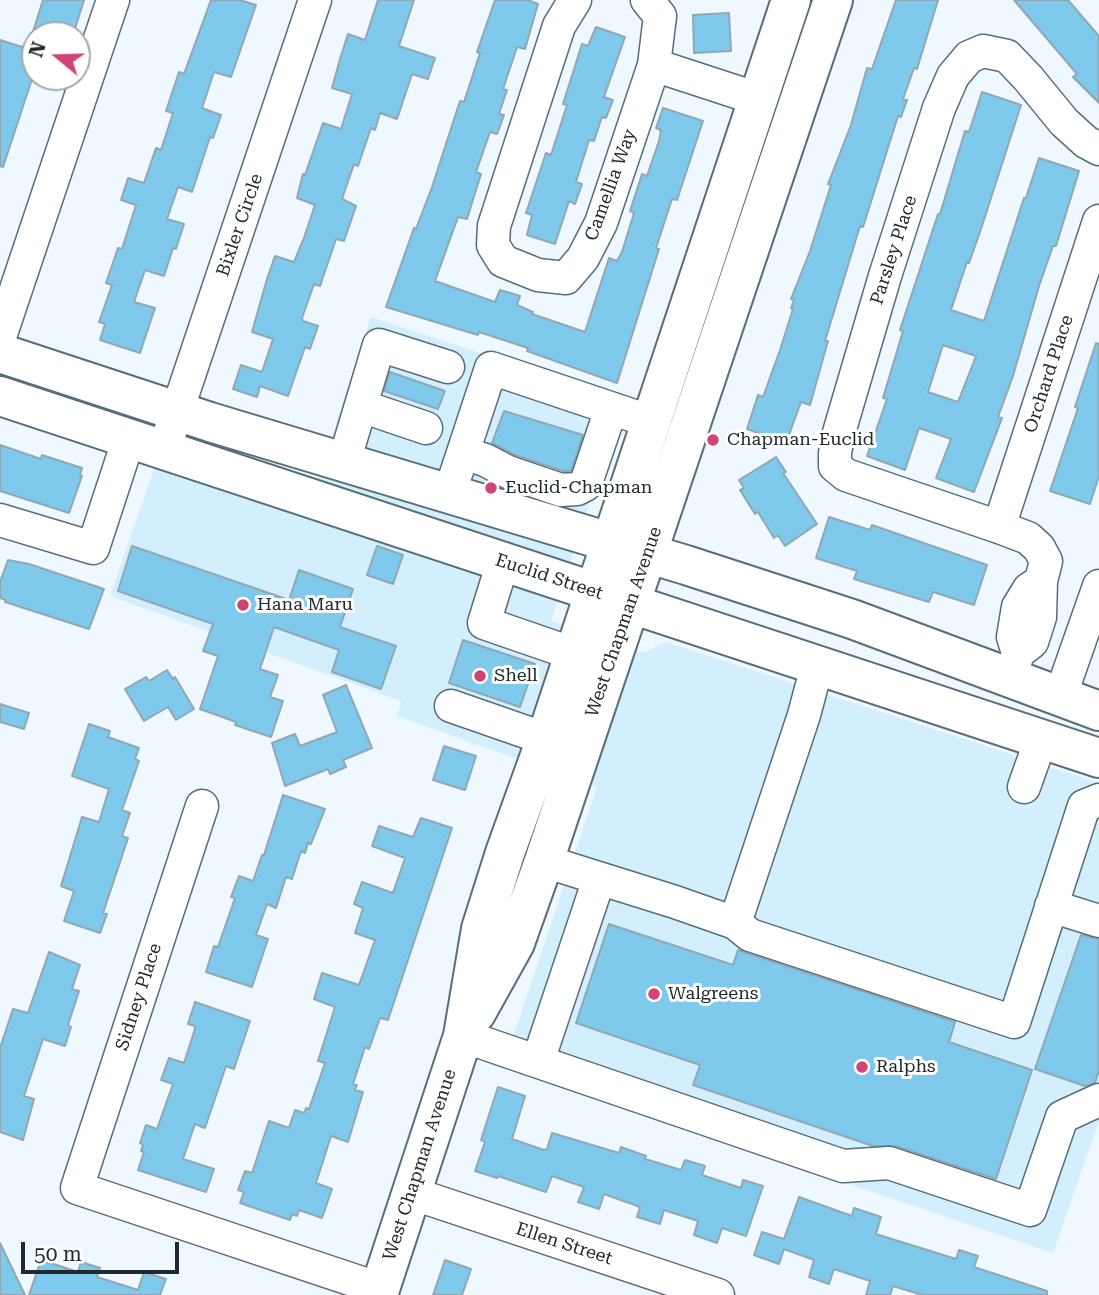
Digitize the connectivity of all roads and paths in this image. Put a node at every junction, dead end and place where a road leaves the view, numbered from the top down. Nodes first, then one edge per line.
1 (113, 0) edge
2 (315, 0) edge
3 (575, 0) edge
4 (648, 0) edge
5 (792, 0) edge
6 (833, 0) edge
7 (654, 65) junction
8 (758, 99) junction
9 (796, 111) junction
10 (1099, 149) edge
11 (1099, 221) edge
12 (0, 337) edge
13 (0, 353) edge
14 (448, 367) dead end
15 (0, 396) edge
16 (361, 406) junction
17 (611, 409) junction
18 (193, 417) junction
19 (652, 422) junction
20 (426, 428) dead end
21 (129, 438) junction
22 (463, 453) junction
23 (180, 456) junction
24 (344, 462) junction
25 (449, 495) junction
26 (0, 520) edge
27 (999, 527) junction
28 (611, 543) junction
29 (647, 554) junction
30 (503, 562) junction
31 (1099, 586) edge
32 (595, 592) junction
33 (630, 604) junction
34 (575, 654) junction
35 (817, 666) junction
36 (1014, 666) junction
37 (1060, 697) junction
38 (919, 699) junction
39 (452, 706) dead end
40 (1099, 710) edge
41 (1099, 732) edge
42 (546, 739) junction
43 (1041, 739) junction
44 (1099, 758) edge
45 (1024, 787) dead end
46 (1099, 800) edge
47 (202, 806) dead end
48 (544, 861) junction
49 (599, 879) junction
50 (1051, 906) junction
51 (735, 922) junction
52 (1099, 922) edge
53 (463, 1036) junction
54 (538, 1061) junction
55 (1099, 1100) edge
56 (411, 1193) junction
57 (379, 1292) edge
58 (718, 1295) edge

1 - 12 street
2 - 18 street, Bixler Circle
3 - 7 street, Camellia Way
4 - 7 street, Camellia Way
5 - 8 main road, West Chapman Avenue
6 - 9 main road, West Chapman Avenue
7 - 8 street
8 - 9 main road
8 - 19 main road, West Chapman Avenue
9 - 29 main road, West Chapman Avenue
10 - 27 street, Parsley Place
11 - 27 street, Orchard Place
13 - 18 main road
14 - 16 street
15 - 21 main road, Euclid Street
16 - 20 street
16 - 24 street
17 - 19 street
17 - 22 street
17 - 22 street
18 - 23 street, Bixler Circle
18 - 24 main road
19 - 28 main road, West Chapman Avenue
21 - 23 main road, Euclid Street
21 - 26 street
22 - 25 street
23 - 30 main road, Euclid Street
24 - 25 main road
25 - 28 main road
27 - 36 street
28 - 29 main road
28 - 32 main road, West Chapman Avenue
29 - 33 main road, West Chapman Avenue
29 - 36 main road
30 - 32 main road, Euclid Street
30 - 34 street
31 - 37 street
32 - 33 main road, Euclid Street
32 - 34 main road, West Chapman Avenue
33 - 35 main road, Euclid Street
33 - 48 main road, West Chapman Avenue
34 - 42 main road, West Chapman Avenue
35 - 38 main road, Euclid Street
35 - 51 street
36 - 37 main road
37 - 38 main road
37 - 40 main road
38 - 43 main road, Euclid Street
39 - 42 street
41 - 43 main road
42 - 53 main road, West Chapman Avenue
43 - 44 main road, Euclid Street
43 - 45 street
46 - 50 street
47 - 57 street, Sidney Place
48 - 49 street
48 - 53 main road, West Chapman Avenue
49 - 51 street
49 - 54 street
50 - 51 street
50 - 52 street
53 - 54 street
53 - 56 main road, West Chapman Avenue
54 - 55 street
56 - 57 main road, West Chapman Avenue
56 - 58 street, Ellen Street

